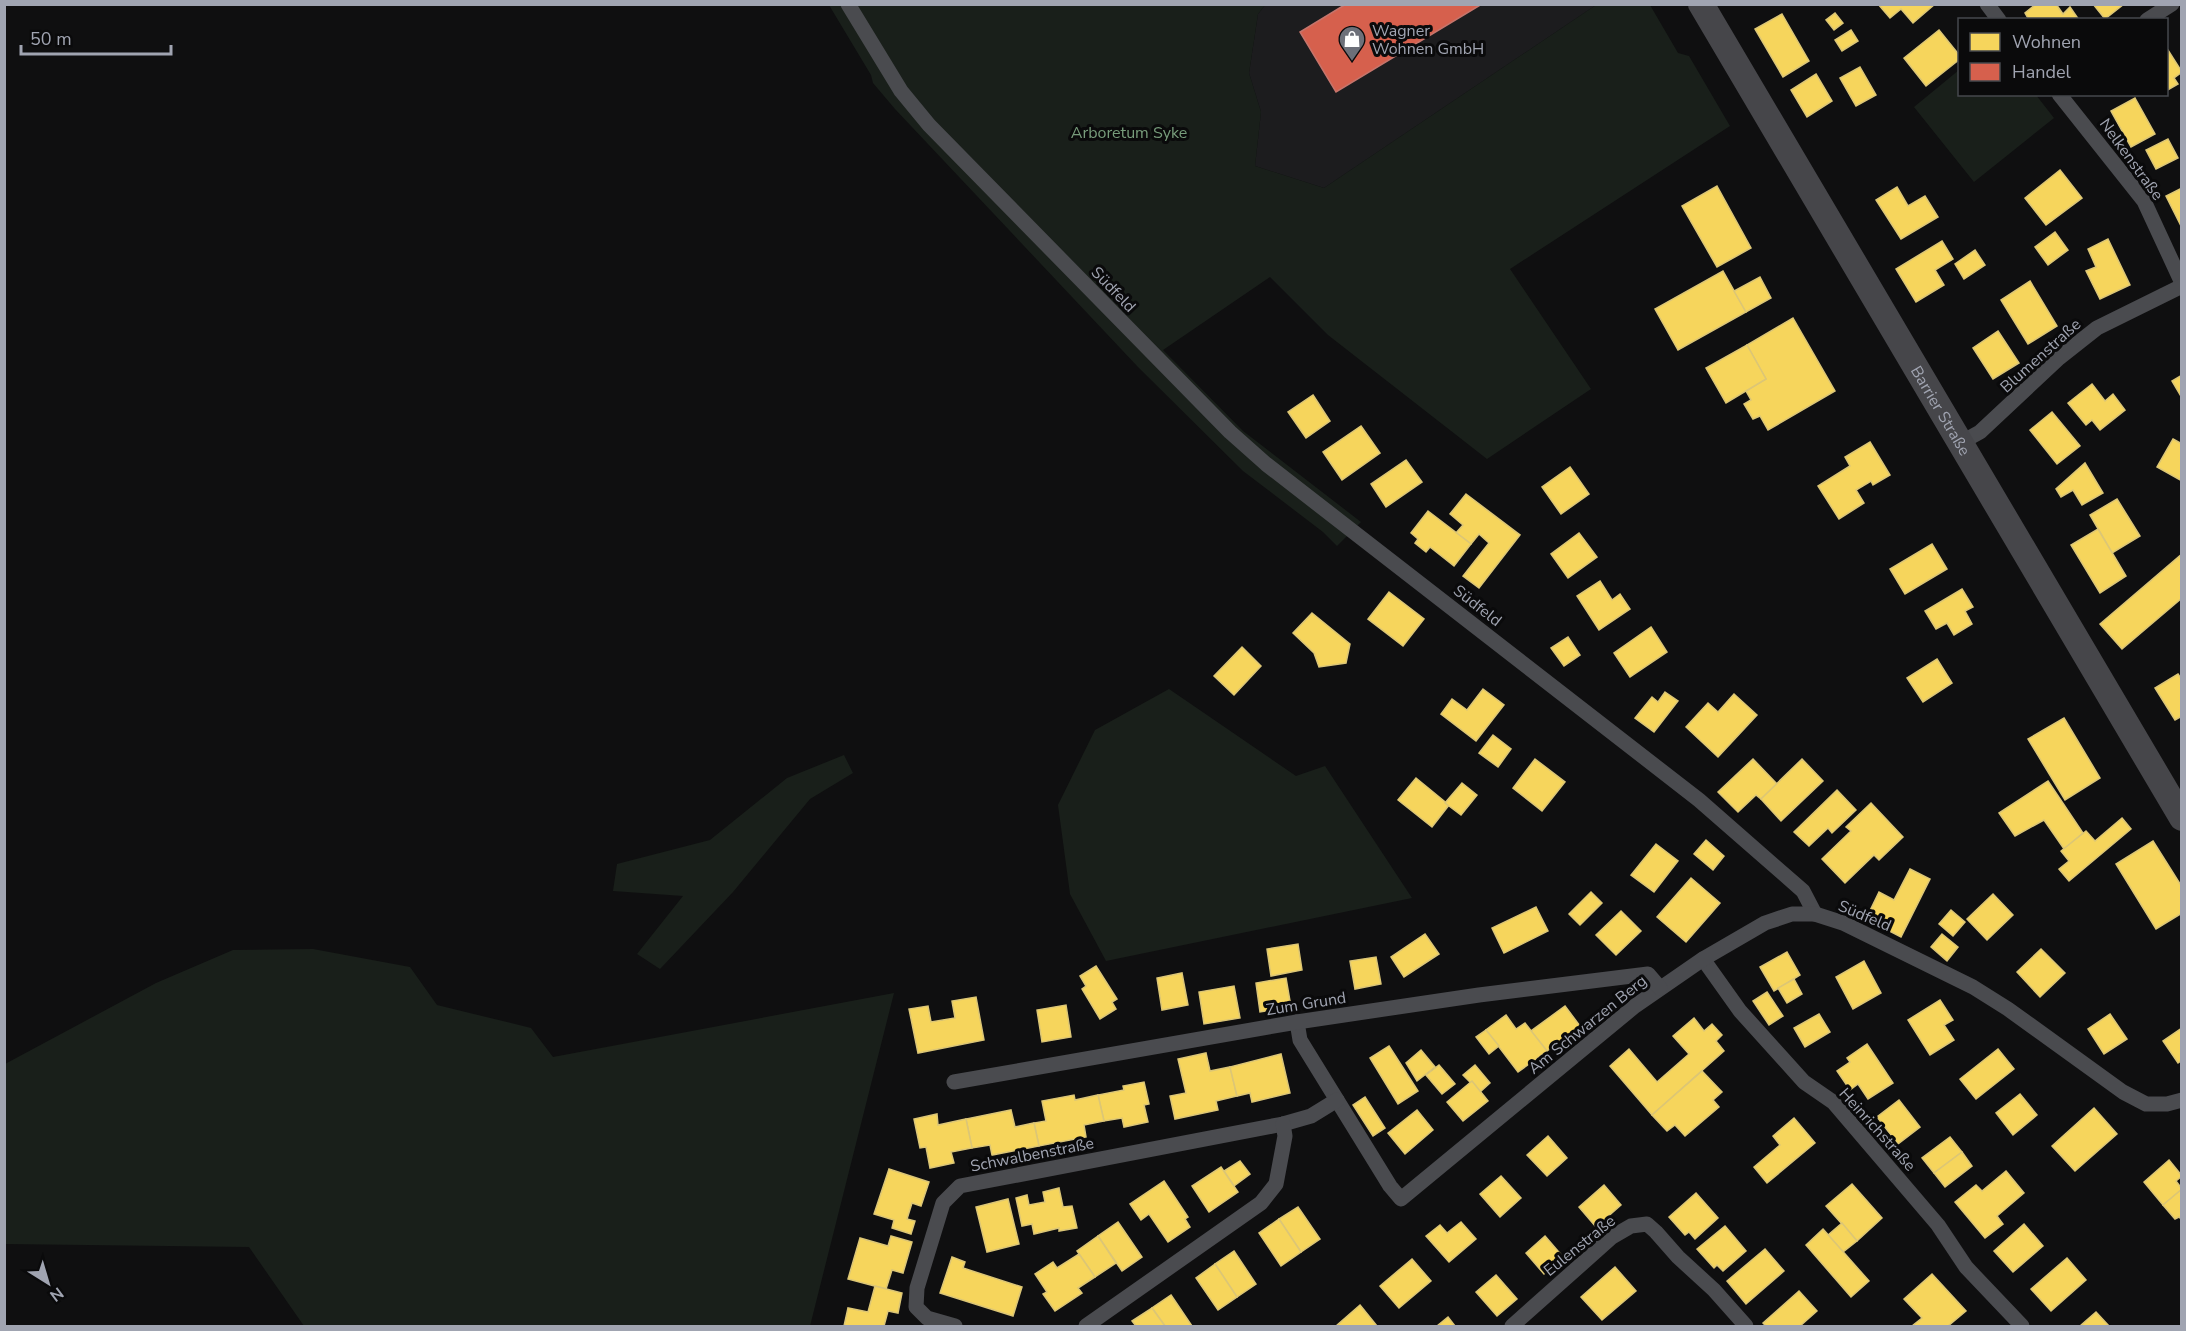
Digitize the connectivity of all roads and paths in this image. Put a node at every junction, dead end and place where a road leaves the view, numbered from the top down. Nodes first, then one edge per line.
1 (848, 4) edge
2 (1701, 4) edge
3 (1987, 4) edge
4 (2172, 4) edge
5 (1998, 18) edge
6 (2150, 18) edge
7 (2061, 96) edge
8 (2181, 285) edge
9 (1960, 443) junction
10 (2181, 818) edge
11 (1815, 914) junction
12 (1703, 959) junction
13 (1660, 988) junction
14 (1297, 1022) junction
15 (954, 1082) dead end
16 (1337, 1100) junction
17 (2181, 1100) edge
18 (1283, 1124) junction
19 (955, 1326) edge
20 (1086, 1326) edge
21 (1512, 1326) edge
22 (1746, 1326) edge
23 (2022, 1326) edge

1 - 11 street, Südfeld
2 - 9 main road, Barrier Straße
3 - 5 street
4 - 6 street
7 - 8 street, Nelkenstraße
8 - 9 street, Blumenstraße
9 - 10 main road, Barrier Straße
11 - 12 street, Am Schwarzen Berg
11 - 17 street, Südfeld
12 - 13 street, Am Schwarzen Berg
12 - 23 street, Heinrichstraße
13 - 14 street, Zum Grund
13 - 16 street, Am Schwarzen Berg
14 - 15 street, Zum Grund
14 - 16 street
16 - 18 street, Schwalbenstraße
18 - 19 street, Schwalbenstraße
18 - 20 street
21 - 22 street, Eulenstraße

